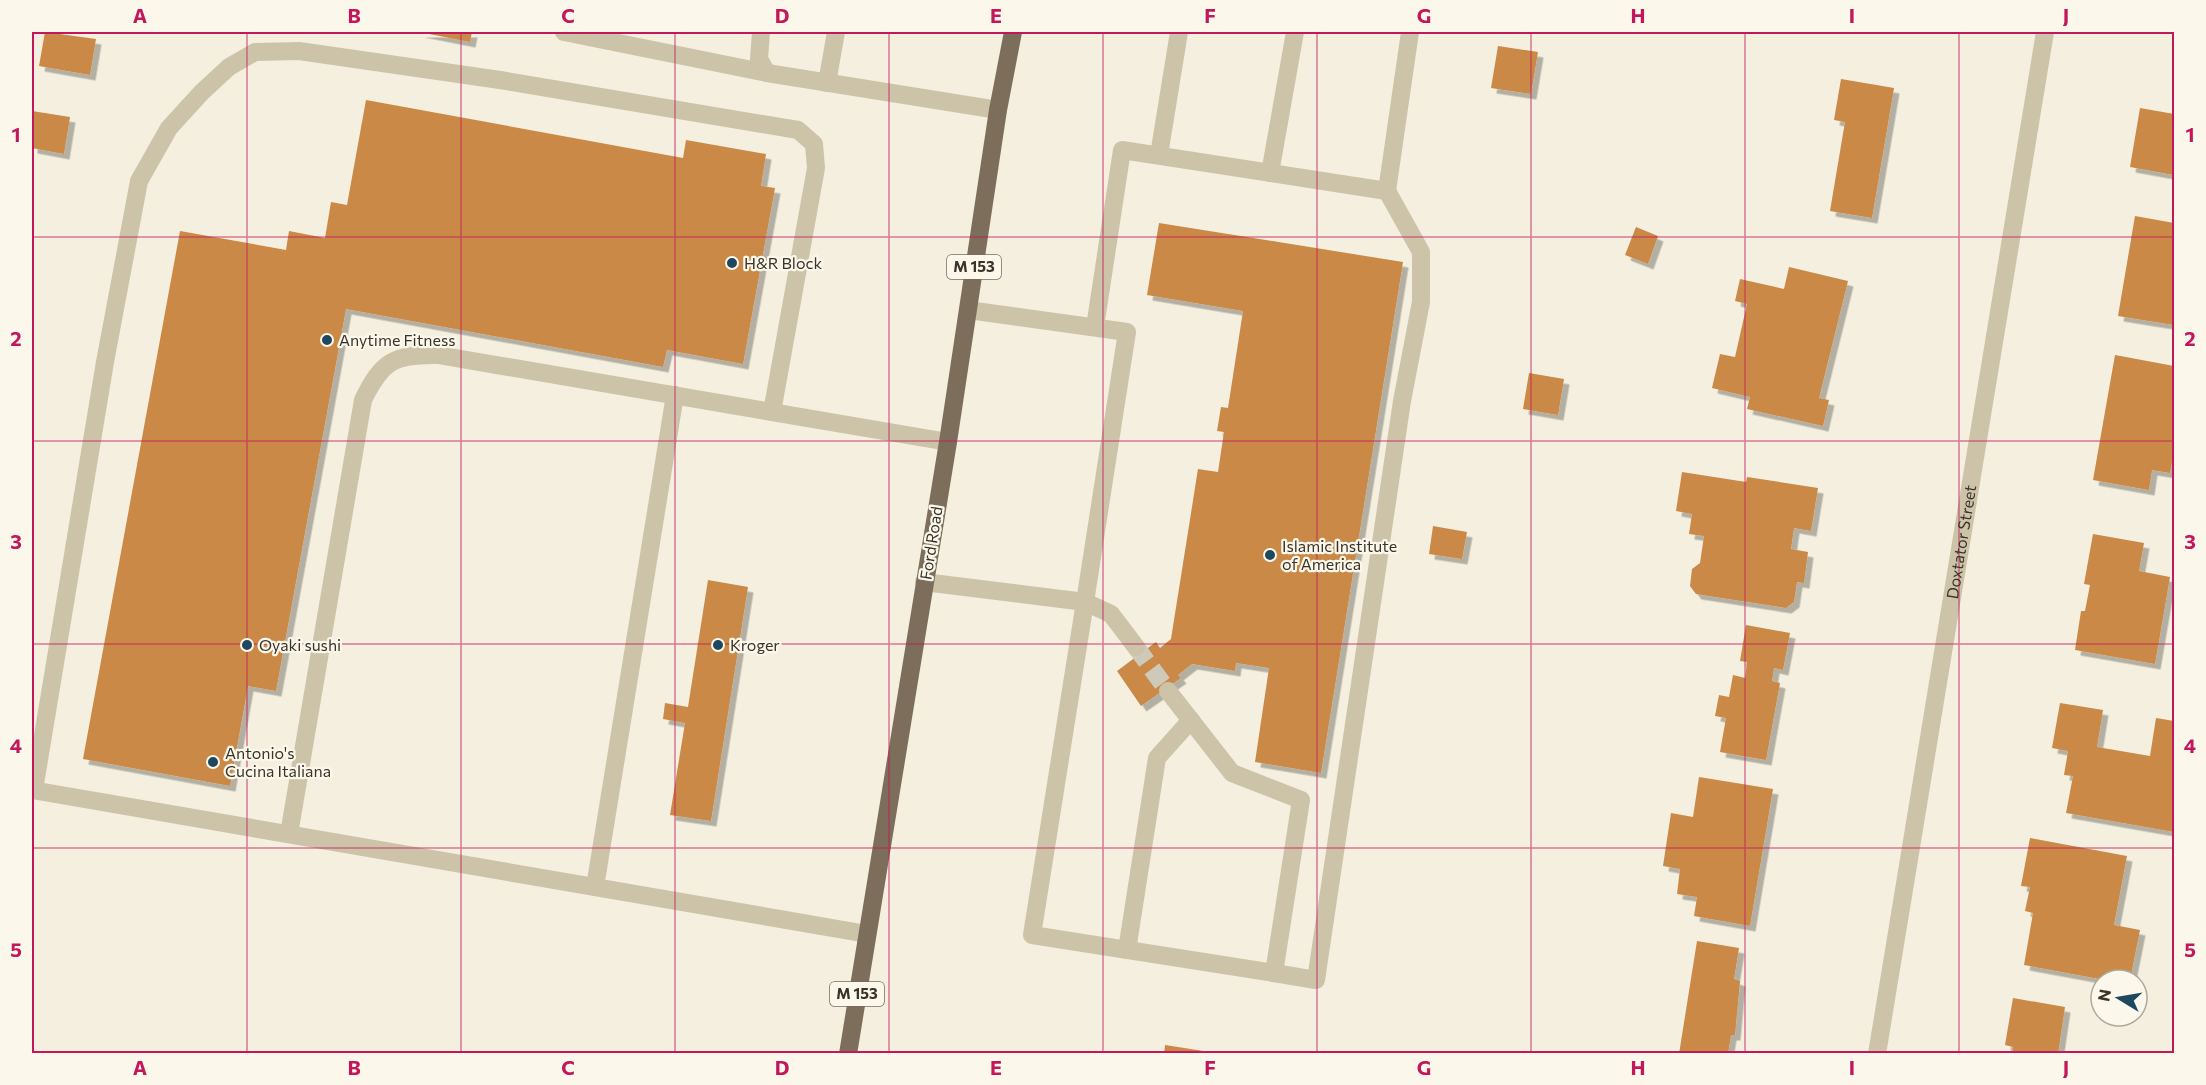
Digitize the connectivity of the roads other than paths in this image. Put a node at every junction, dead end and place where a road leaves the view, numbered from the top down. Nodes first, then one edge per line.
1 (564, 32) edge
2 (761, 32) edge
3 (836, 32) edge
4 (1013, 32) edge
5 (1179, 32) edge
6 (1295, 32) edge
7 (1410, 32) edge
8 (2045, 32) edge
9 (766, 74) junction
10 (827, 83) junction
11 (998, 110) junction
12 (1159, 155) junction
13 (1270, 173) junction
14 (1387, 191) junction
15 (968, 310) junction
16 (1095, 327) junction
17 (675, 395) junction
18 (772, 412) junction
19 (948, 441) junction
20 (924, 582) junction
21 (1085, 602) junction
22 (1136, 647) tunnel mouth
23 (1168, 691) tunnel mouth
24 (1191, 720) junction
25 (33, 790) edge
26 (289, 834) junction
27 (595, 887) junction
28 (867, 934) junction
29 (1127, 950) junction
30 (1274, 973) junction
31 (848, 1053) edge
32 (1877, 1053) edge

1 - 9 street
2 - 9 street
3 - 10 street
4 - 11 main road, Ford Road / M 153
5 - 12 street
6 - 13 street
7 - 14 street
8 - 32 street, Doxtator Street
9 - 10 street
10 - 11 street
11 - 15 main road, Ford Road / M 153
12 - 13 street
12 - 16 street
13 - 14 street
14 - 30 street
15 - 16 street
15 - 19 main road, Ford Road / M 153
16 - 21 street
17 - 18 street
17 - 26 street
17 - 27 street
18 - 19 street
18 - 25 street
19 - 20 main road, Ford Road / M 153
20 - 21 street
20 - 28 main road, Ford Road / M 153
21 - 22 street
21 - 29 street
23 - 24 street
24 - 29 street
24 - 30 street
25 - 26 street
26 - 27 street
27 - 28 street
28 - 31 main road, Ford Road / M 153
29 - 30 street

